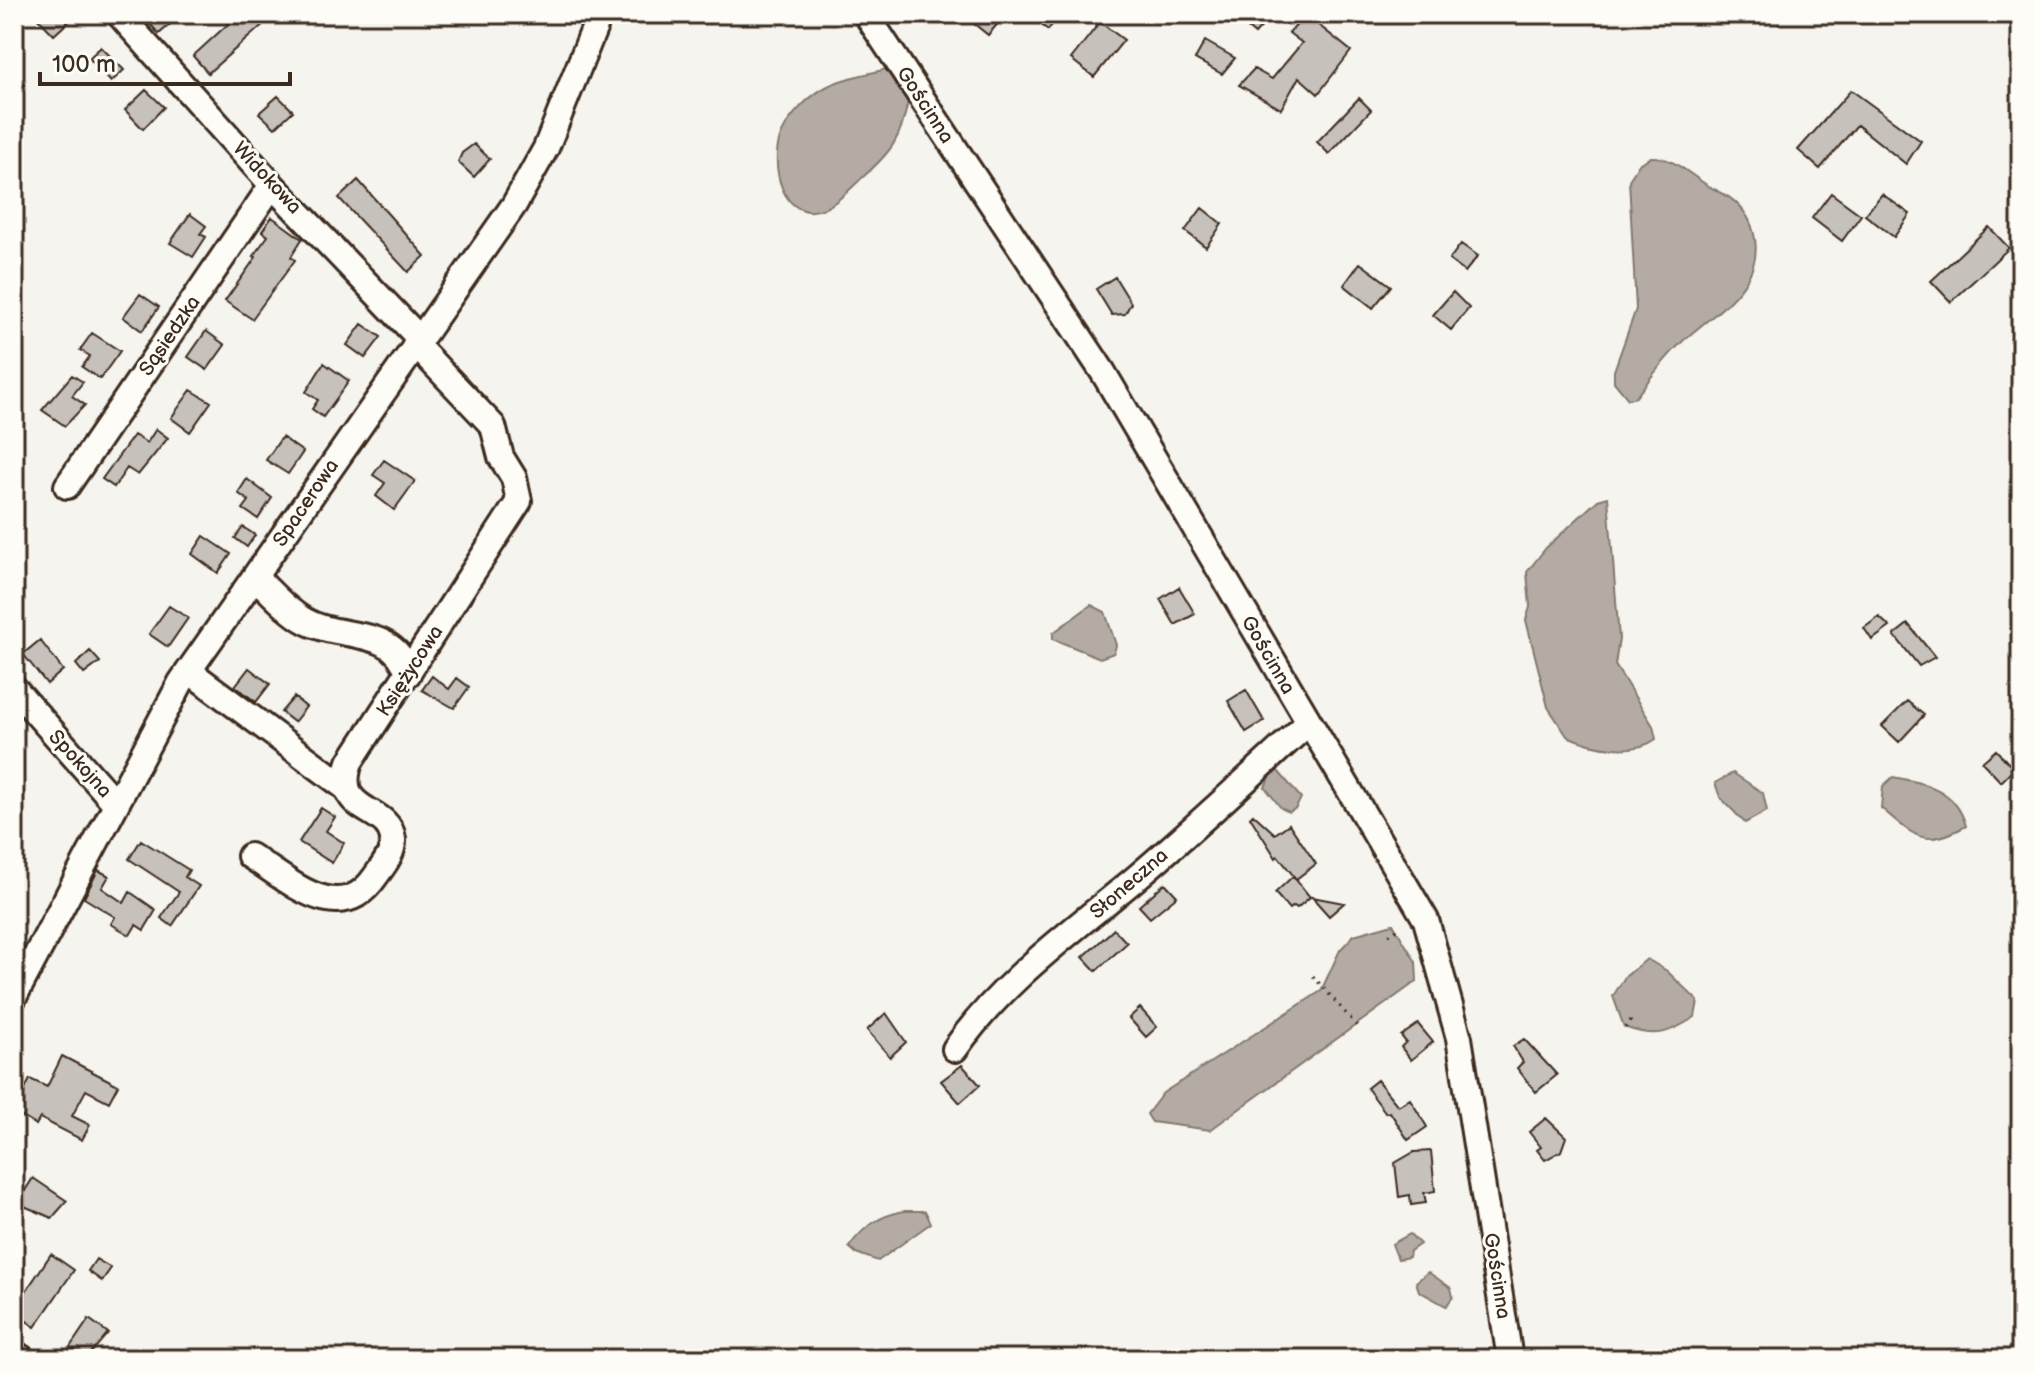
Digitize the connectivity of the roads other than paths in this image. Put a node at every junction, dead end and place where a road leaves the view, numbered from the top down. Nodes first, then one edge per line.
1 (119, 14) edge
2 (600, 14) edge
3 (866, 14) edge
4 (272, 185) junction
5 (417, 341) junction
6 (67, 486) dead end
7 (255, 577) junction
8 (189, 671) junction
9 (408, 674) junction
10 (14, 688) edge
11 (1308, 723) junction
12 (346, 788) junction
13 (116, 804) junction
14 (250, 856) dead end
15 (14, 997) edge
16 (955, 1049) dead end
17 (14, 1353) edge
18 (23, 1359) edge
19 (1510, 1359) edge

1 - 4 street, Widokowa
2 - 5 street, Spacerowa
3 - 11 street, Gościnna
4 - 5 street, Widokowa
4 - 6 street, Sąsiedzka
5 - 7 street, Spacerowa
5 - 9 street, Księżycowa
7 - 8 street, Spacerowa
7 - 9 street
8 - 12 street
8 - 13 street, Spacerowa
9 - 12 street, Księżycowa
10 - 13 street, Spokojna
11 - 16 street, Słoneczna
11 - 19 street, Gościnna
12 - 14 street
13 - 15 street, Spacerowa
17 - 18 street

